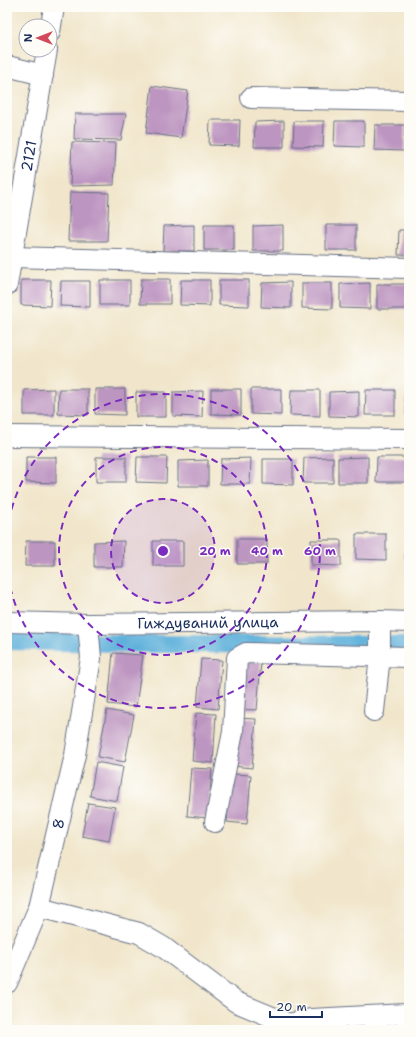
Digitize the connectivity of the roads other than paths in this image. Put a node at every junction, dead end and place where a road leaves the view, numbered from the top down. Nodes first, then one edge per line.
1 (54, 7) edge
2 (52, 18) edge
3 (46, 58) edge
4 (7, 66) edge
5 (43, 75) junction
6 (251, 98) dead end
7 (409, 101) edge
8 (12, 257) junction
9 (409, 268) edge
10 (7, 285) edge
11 (7, 436) edge
12 (409, 439) edge
13 (7, 622) edge
14 (409, 622) edge
15 (380, 623) junction
16 (88, 624) junction
17 (380, 652) junction
18 (409, 657) edge
19 (374, 711) dead end
20 (215, 822) dead end
21 (39, 907) junction
22 (7, 983) edge
23 (409, 1013) edge
24 (287, 1027) edge

1 - 2 street
3 - 5 street, 2121
4 - 5 street
5 - 8 street, 2121
6 - 7 street
8 - 9 street
8 - 10 street, 2121
11 - 12 street
13 - 16 street, Гиждуваний улица
14 - 15 street, Гиждуваний улица
15 - 16 street, Гиждуваний улица
15 - 17 street
16 - 21 street, 8
17 - 18 street
17 - 19 street
17 - 20 street
21 - 22 street, 8
21 - 24 street
23 - 24 street

